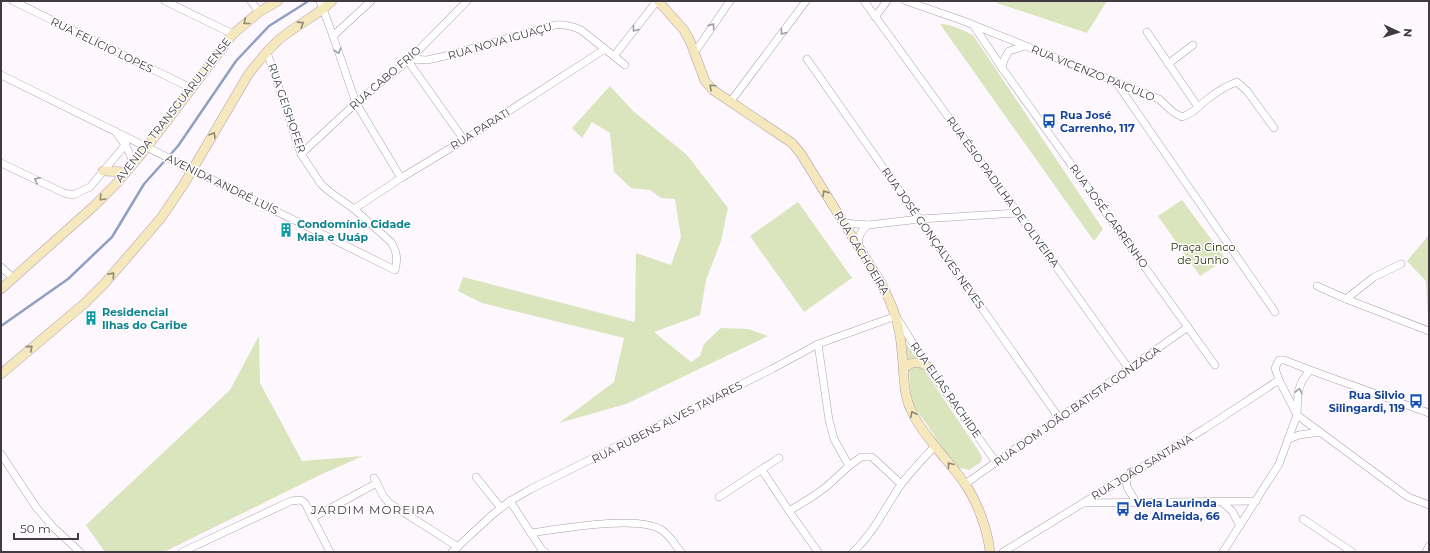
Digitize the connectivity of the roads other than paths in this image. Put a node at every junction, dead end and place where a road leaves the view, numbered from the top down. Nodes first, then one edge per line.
1 (13, 1) edge
2 (166, 1) edge
3 (251, 1) edge
4 (278, 1) edge
5 (320, 1) edge
6 (332, 1) edge
7 (370, 1) edge
8 (467, 1) edge
9 (657, 1) edge
10 (730, 1) edge
11 (806, 1) edge
12 (864, 1) edge
13 (887, 1) edge
14 (906, 1) edge
15 (323, 10) junction
16 (259, 12) junction
17 (875, 17) junction
18 (974, 26) junction
19 (1147, 32) dead end
20 (233, 34) junction
21 (333, 36) junction
22 (1193, 45) dead end
23 (1024, 46) junction
24 (605, 49) junction
25 (267, 52) junction
26 (695, 52) junction
27 (614, 56) junction
28 (807, 59) dead end
29 (409, 60) junction
30 (1168, 64) junction
31 (625, 65) dead end
32 (1002, 68) junction
33 (1, 75) edge
34 (1115, 82) junction
35 (191, 88) junction
36 (731, 101) junction
37 (356, 102) junction
38 (1198, 107) junction
39 (1274, 128) dead end
40 (114, 130) junction
41 (464, 140) junction
42 (126, 144) junction
43 (147, 147) junction
44 (301, 154) junction
45 (1, 163) edge
46 (133, 164) junction
47 (193, 169) junction
48 (103, 171) junction
49 (126, 172) junction
50 (401, 178) junction
51 (354, 209) junction
52 (1018, 213) junction
53 (920, 219) junction
54 (844, 223) junction
55 (868, 225) junction
56 (859, 248) junction
57 (1401, 264) dead end
58 (1, 267) edge
59 (395, 270) joint
60 (13, 278) junction
61 (1317, 286) dead end
62 (1, 289) edge
63 (1346, 299) junction
64 (1275, 312) dead end
65 (896, 316) junction
66 (1188, 327) junction
67 (1429, 331) edge
68 (818, 344) junction
69 (1215, 365) dead end
70 (927, 366) junction
71 (903, 369) junction
72 (1129, 369) junction
73 (1310, 370) junction
74 (1, 374) edge
75 (1279, 380) junction
76 (1429, 413) edge
77 (1297, 415) junction
78 (1059, 418) junction
79 (1320, 432) junction
80 (1288, 439) junction
81 (935, 446) junction
82 (1, 454) edge
83 (779, 458) dead end
84 (996, 462) junction
85 (849, 466) junction
86 (762, 470) junction
87 (476, 477) dead end
88 (1126, 477) junction
89 (901, 484) junction
90 (965, 484) junction
91 (719, 497) dead end
92 (1221, 501) junction
93 (1256, 501) junction
94 (510, 502) junction
95 (1136, 502) junction
96 (1084, 503) junction
97 (1429, 505) edge
98 (501, 508) junction
99 (788, 511) junction
100 (312, 518) junction
101 (1303, 519) dead end
102 (1240, 526) junction
103 (531, 533) junction
104 (1429, 546) edge
105 (458, 547) junction
106 (542, 551) edge
107 (80, 552) edge
108 (182, 552) edge
109 (330, 552) edge
110 (452, 552) edge
111 (681, 552) edge
112 (818, 552) edge
113 (853, 552) edge
114 (990, 552) edge
115 (1003, 552) edge
116 (1223, 552) edge
117 (1352, 552) edge
118 (1426, 552) edge

1 - 35 street, RUA FELÍCIO LOPES
2 - 20 street
3 - 16 street
4 - 16 main road, AVENIDA TRANSGUARULHENSE
5 - 15 street
6 - 15 main road
7 - 21 street
8 - 29 street, RUA CABO FRIO
9 - 26 main road, RUA CACHOEIRA
9 -> 27 street
26 -> 10 street
11 -> 36 street
12 - 17 street, RUA ÉSIO PADILHA DE OLIVEIRA
13 - 17 street
14 - 18 street, RUA VICENZO PAICULO
15 - 21 street
25 -> 15 main road
16 -> 20 main road, AVENIDA TRANSGUARULHENSE
17 - 52 street, RUA ÉSIO PADILHA DE OLIVEIRA
18 - 23 street, RUA VICENZO PAICULO
18 - 32 street, RUA JOSÉ CARRENHO
19 - 30 street
20 - 35 main road, AVENIDA TRANSGUARULHENSE
21 -> 37 street
22 - 30 street
23 - 32 street
23 - 34 street, RUA VICENZO PAICULO
24 - 27 street, RUA NOVA IGUAÇU
24 - 29 street, RUA NOVA IGUAÇU
24 - 41 street, RUA PARATI
25 - 44 street, RUA GEISHOFER
47 -> 25 main road
36 -> 26 main road, RUA CACHOEIRA
27 - 31 street, RUA NOVA IGUAÇU
28 - 53 street, RUA JOSÉ GONÇALVES NEVES
29 - 37 street, RUA CABO FRIO
29 - 41 street
30 - 38 street
32 - 66 street, RUA JOSÉ CARRENHO
33 - 40 street, AVENIDA ANDRÉ LUÍS
34 - 38 street, RUA VICENZO PAICULO
34 - 64 street
35 - 43 main road, AVENIDA TRANSGUARULHENSE
54 -> 36 main road, RUA CACHOEIRA
37 - 44 street, RUA CABO FRIO
37 - 50 street
38 - 39 street, RUA VICENZO PAICULO
40 - 42 street, AVENIDA ANDRÉ LUÍS
40 - 43 street, AVENIDA ANDRÉ LUÍS
41 - 50 street, RUA PARATI
42 - 46 street, AVENIDA ANDRÉ LUÍS
42 - 48 street
43 - 46 main road, AVENIDA TRANSGUARULHENSE
43 - 47 street, AVENIDA ANDRÉ LUÍS
44 - 51 street, RUA GEISHOFER
48 -> 45 street
46 - 49 main road, AVENIDA TRANSGUARULHENSE
47 - 59 street, AVENIDA ANDRÉ LUÍS
74 -> 47 main road
48 - 49 main road
49 -> 60 main road, AVENIDA TRANSGUARULHENSE
50 - 51 street, RUA PARATI
51 - 59 street, RUA GEISHOFER
52 - 53 street
52 - 72 street, RUA ÉSIO PADILHA DE OLIVEIRA
53 - 55 street
53 - 78 street, RUA JOSÉ GONÇALVES NEVES
54 - 55 street
54 - 56 main road, RUA CACHOEIRA
55 - 56 street
56 - 65 main road, RUA CACHOEIRA
57 - 63 street
58 - 60 street
60 - 62 main road, AVENIDA TRANSGUARULHENSE
61 - 63 street
63 - 67 street
65 - 68 street, RUA RUBENS ALVES TAVARES
65 - 70 street, RUA ELÍAS RACHIDE
65 - 71 main road, RUA CACHOEIRA
66 - 69 street, RUA JOSÉ CARRENHO
66 - 72 street, RUA DOM JOÃO BATISTA GONZAGA
68 - 85 street
68 - 94 street, RUA RUBENS ALVES TAVARES
70 - 71 main road
70 - 84 street, RUA ELÍAS RACHIDE
81 -> 71 main road, RUA CACHOEIRA
72 - 78 street, RUA DOM JOÃO BATISTA GONZAGA
73 - 75 street
73 - 76 street
77 -> 73 street
75 - 77 street
75 - 88 street, RUA JOÃO SANTANA
77 - 79 street
77 - 80 street
78 - 84 street, RUA DOM JOÃO BATISTA GONZAGA
79 - 80 street
79 - 97 street
80 - 93 street
81 - 89 street
90 -> 81 main road, RUA CACHOEIRA
82 - 107 street
83 - 86 street
84 - 90 street, RUA DOM JOÃO BATISTA GONZAGA
85 - 89 street
85 - 99 street
86 - 91 street
86 - 99 street
87 - 98 street
88 - 95 street
88 - 96 street, RUA JOÃO SANTANA
89 - 113 street
90 - 114 main road, RUA CACHOEIRA
92 - 93 street
92 - 95 street
92 - 102 street
93 - 102 street
94 - 98 street, RUA RUBENS ALVES TAVARES
94 - 103 street
95 - 96 street
96 - 115 street, RUA JOÃO SANTANA
98 - 105 street, RUA RUBENS ALVES TAVARES
99 - 112 street
100 - 105 street
100 - 108 street
100 - 109 street
101 - 117 street
102 - 116 street
103 - 106 street
103 - 111 street
104 - 118 street
105 - 110 street, RUA RUBENS ALVES TAVARES

